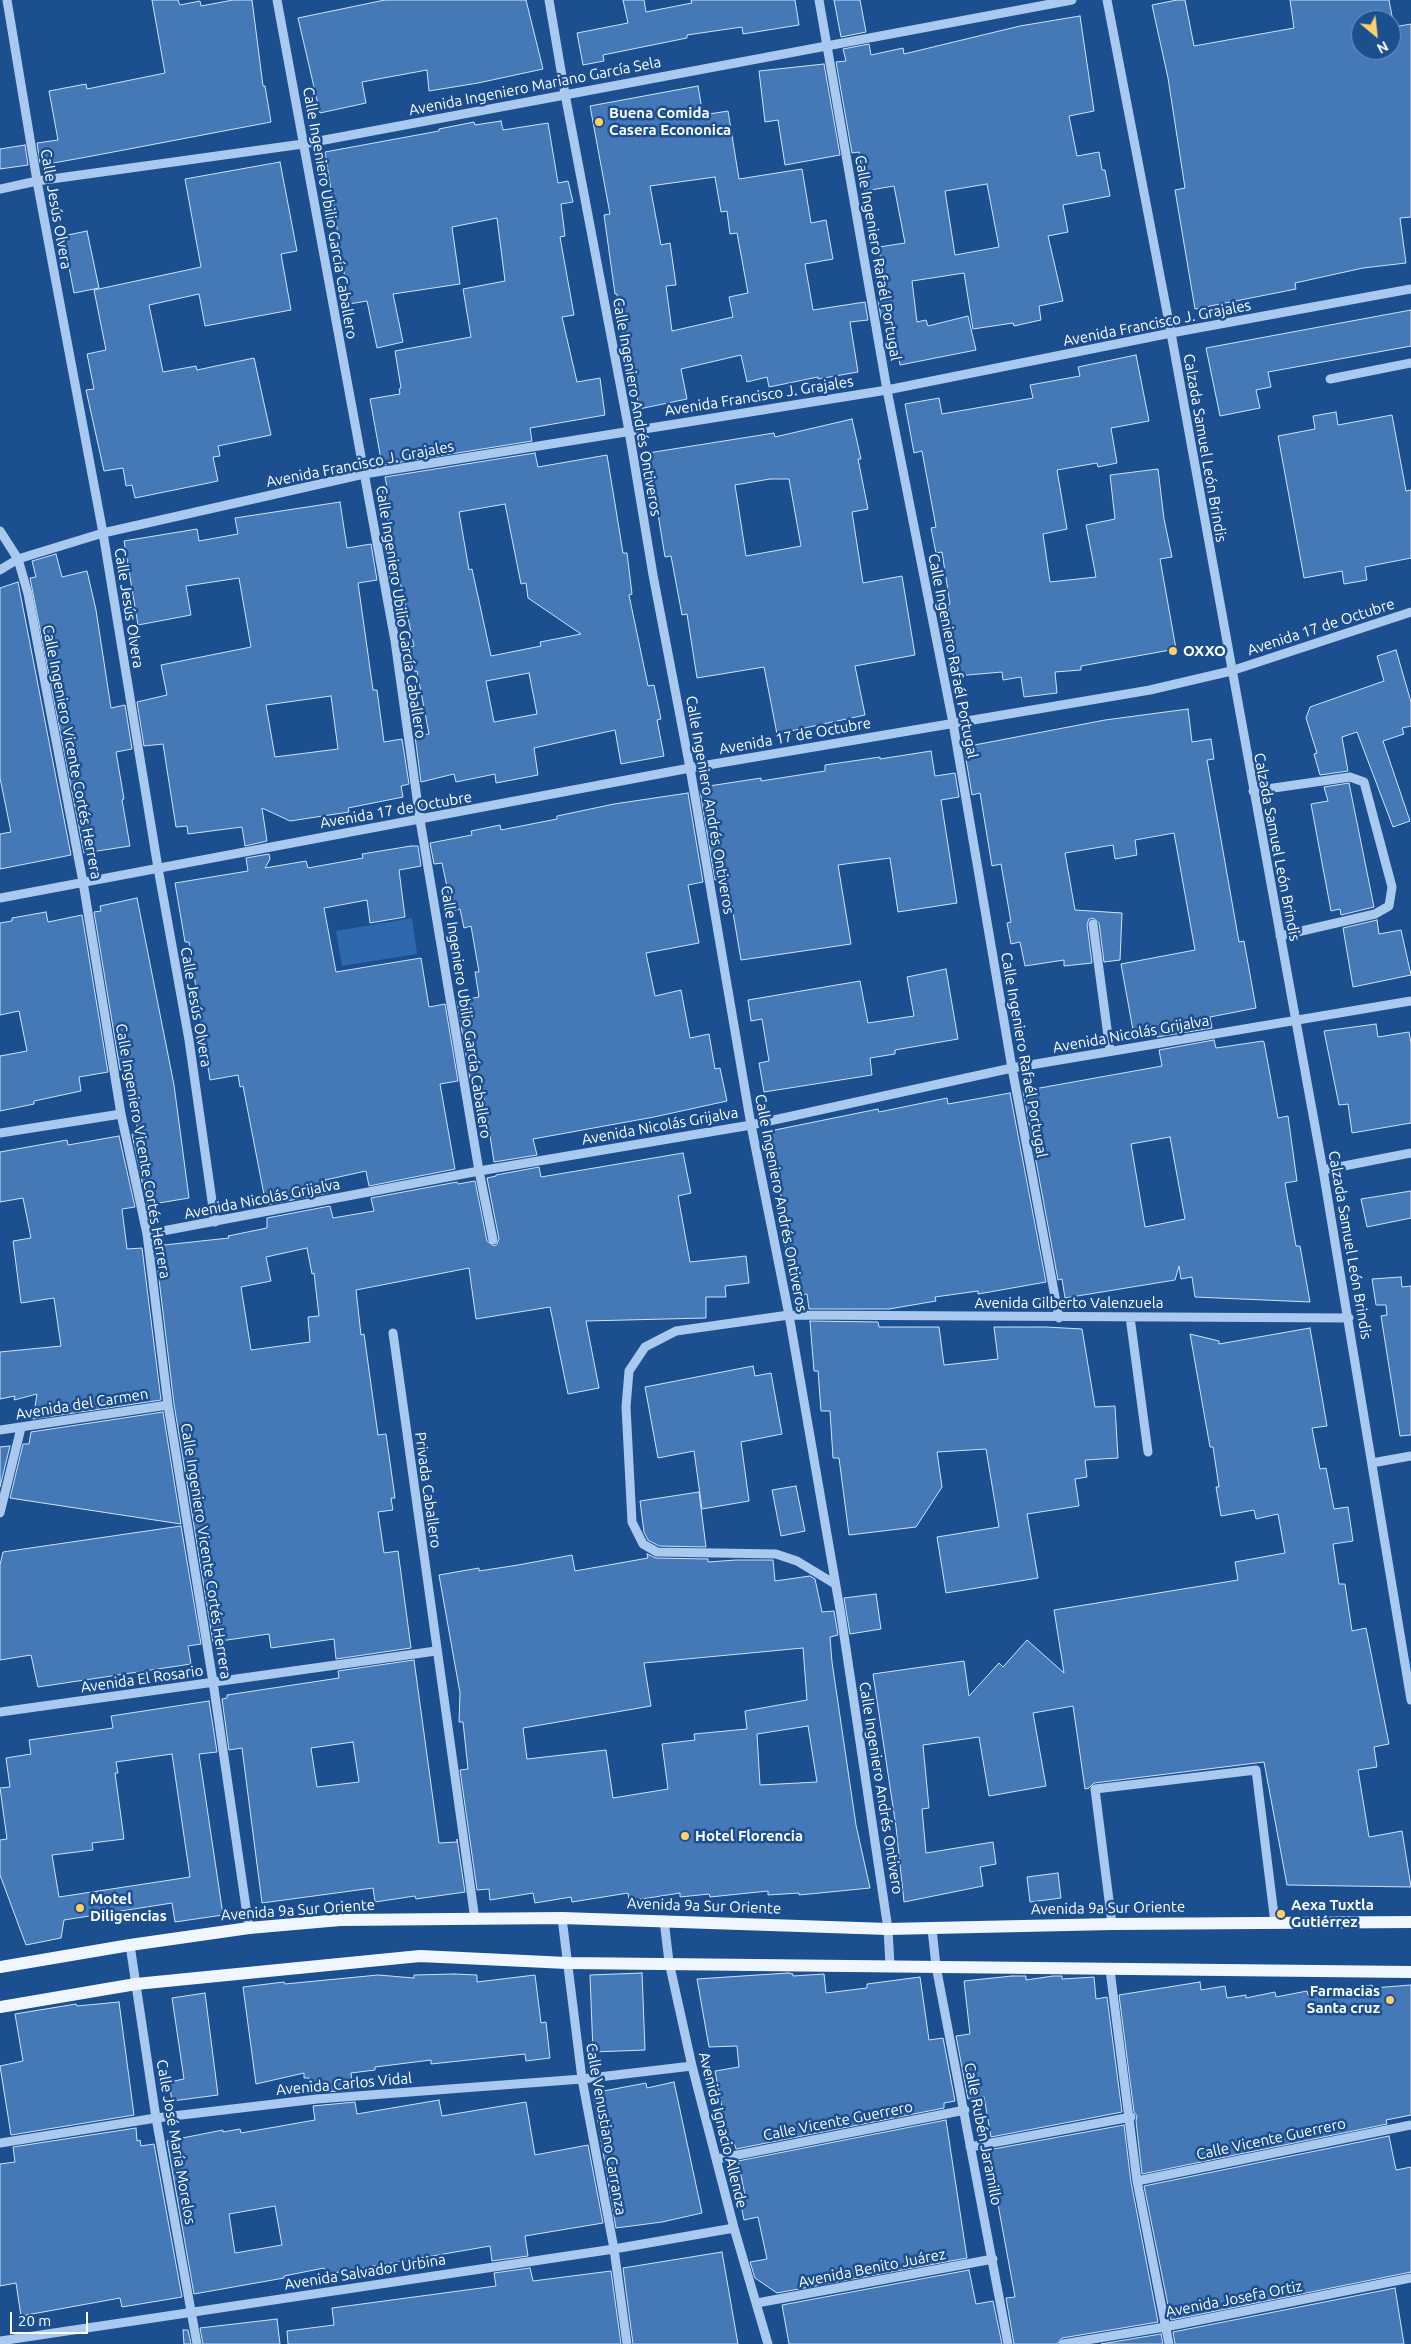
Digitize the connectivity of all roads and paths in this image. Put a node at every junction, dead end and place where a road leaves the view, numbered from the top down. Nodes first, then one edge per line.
1 (7, 0) edge
2 (277, 0) edge
3 (549, 0) edge
4 (819, 0) edge
5 (1072, 0) edge
6 (1107, 0) edge
7 (828, 46) junction
8 (565, 94) junction
9 (303, 144) junction
10 (37, 181) junction
11 (0, 189) edge
12 (1411, 289) edge
13 (1171, 333) junction
14 (1411, 364) edge
15 (1330, 378) dead end
16 (887, 390) junction
17 (629, 431) junction
18 (364, 474) junction
19 (0, 531) edge
20 (103, 534) junction
21 (18, 559) junction
22 (0, 570) edge
23 (1411, 612) edge
24 (1231, 670) junction
25 (953, 723) junction
26 (690, 768) junction
27 (1253, 792) junction
28 (420, 820) junction
29 (158, 868) junction
30 (83, 882) junction
31 (0, 898) edge
32 (1093, 924) dead end
33 (1280, 936) junction
34 (1411, 1001) edge
35 (1296, 1020) junction
36 (1110, 1051) junction
37 (1012, 1068) junction
38 (121, 1114) junction
39 (751, 1125) junction
40 (0, 1133) edge
41 (1411, 1153) edge
42 (1323, 1170) junction
43 (479, 1171) junction
44 (215, 1222) junction
45 (147, 1234) junction
46 (493, 1240) dead end
47 (789, 1315) junction
48 (1059, 1318) junction
49 (1130, 1318) junction
50 (1349, 1318) junction
51 (393, 1332) dead end
52 (168, 1405) junction
53 (21, 1428) junction
54 (0, 1430) edge
55 (1148, 1452) dead end
56 (1411, 1456) edge
57 (1372, 1463) junction
58 (0, 1513) edge
59 (835, 1584) junction
60 (841, 1615) joint
61 (436, 1651) junction
62 (213, 1682) junction
63 (1411, 1700) edge
64 (0, 1712) edge
65 (562, 1918) junction
66 (475, 1920) junction
67 (664, 1920) junction
68 (1411, 1922) edge
69 (1275, 1923) junction
70 (1112, 1924) junction
71 (249, 1928) junction
72 (888, 1929) junction
73 (932, 1929) junction
74 (130, 1945) junction
75 (567, 1962) junction
76 (669, 1962) junction
77 (890, 1965) junction
78 (936, 1966) junction
79 (0, 1968) edge
80 (1110, 1970) junction
81 (1411, 1972) edge
82 (136, 1984) junction
83 (0, 2007) edge
84 (692, 2066) junction
85 (582, 2079) junction
86 (965, 2110) junction
87 (156, 2118) junction
88 (1130, 2118) junction
89 (1411, 2125) edge
90 (0, 2142) edge
91 (970, 2147) junction
92 (717, 2159) junction
93 (1137, 2181) junction
94 (734, 2228) junction
95 (614, 2249) junction
96 (993, 2259) junction
97 (1411, 2278) edge
98 (757, 2304) junction
99 (192, 2313) junction
100 (1166, 2327) junction
101 (0, 2342) edge
102 (196, 2344) edge
103 (627, 2344) edge
104 (768, 2344) edge
105 (1008, 2344) edge
106 (1062, 2344) edge
107 (1169, 2344) edge

1 - 10 street, Calle Jesús Olvera
2 - 9 street, Calle Ingeniero Ubilio García Caballero
3 - 8 street, Calle Ingeniero Andrés Ontiveros
4 - 7 street, Calle Ingeniero Rafaél Portugal
5 - 7 street, Avenida Ingeniero Mariano García Sela
6 - 13 street, Calzada Samuel León Brindis
7 - 8 street, Avenida Ingeniero Mariano García Sela
7 - 16 street, Calle Ingeniero Rafaél Portugal
8 - 9 street, Avenida Ingeniero Mariano García Sela
8 - 17 street, Calle Ingeniero Andrés Ontiveros
9 - 10 street, Avenida Ingeniero Mariano García Sela
9 - 18 street, Calle Ingeniero Ubilio García Caballero
10 - 11 street, Avenida Ingeniero Mariano García Sela
10 - 20 street, Calle Jesús Olvera
12 - 13 street, Avenida Francisco J. Grajales
13 - 16 street, Avenida Francisco J. Grajales
13 - 24 street, Calzada Samuel León Brindis
14 - 15 street
16 - 17 street, Avenida Francisco J. Grajales
16 - 25 street, Calle Ingeniero Rafaél Portugal
17 - 18 street, Avenida Francisco J. Grajales
17 - 26 street, Calle Ingeniero Andrés Ontiveros
18 - 20 street, Avenida Francisco J. Grajales
18 - 28 street, Calle Ingeniero Ubilio García Caballero
19 - 21 street, Calle Ingeniero Vicente Cortés Herrera
20 - 21 street, Avenida Francisco J. Grajales
20 - 29 street, Calle Jesús Olvera
21 - 22 street, Avenida Francisco J. Grajales
21 - 30 street, Calle Ingeniero Vicente Cortés Herrera
23 - 24 street, Avenida 17 de Octubre
24 - 25 street, Avenida 17 de Octubre
24 - 27 street, Calzada Samuel León Brindis
25 - 26 street, Avenida 17 de Octubre
25 - 37 street, Calle Ingeniero Rafaél Portugal
26 - 28 street, Avenida 17 de Octubre
26 - 39 street, Calle Ingeniero Andrés Ontiveros
27 - 33 street, Calzada Samuel León Brindis
27 - 33 street
28 - 29 street, Avenida 17 de Octubre
28 - 43 street, Calle Ingeniero Ubilio García Caballero
29 - 30 street, Avenida 17 de Octubre
29 - 44 street, Calle Jesús Olvera
30 - 31 street, Avenida 17 de Octubre
30 - 38 street, Calle Ingeniero Vicente Cortés Herrera
32 - 36 street
33 - 35 street, Calzada Samuel León Brindis
34 - 35 street, Avenida Nicolás Grijalva
35 - 36 street, Avenida Nicolás Grijalva
35 - 42 street, Calzada Samuel León Brindis
36 - 37 street, Avenida Nicolás Grijalva
37 - 39 street, Avenida Nicolás Grijalva
37 - 48 street, Calle Ingeniero Rafaél Portugal
38 - 40 street
38 - 45 street, Calle Ingeniero Vicente Cortés Herrera
39 - 43 street, Avenida Nicolás Grijalva
39 - 47 street, Calle Ingeniero Andrés Ontiveros
41 - 42 street
42 - 50 street, Calzada Samuel León Brindis
43 - 44 street, Avenida Nicolás Grijalva
43 - 46 street, Calle Ingeniero Ubilio García Caballero
44 - 45 street, Avenida Nicolás Grijalva
45 - 52 street, Calle Ingeniero Vicente Cortés Herrera
47 - 48 street, Avenida Gilberto Valenzuela
47 - 59 street, Calle Ingeniero Andrés Ontiveros
47 - 59 street, Avenida Gilberto Valenzuela
48 - 49 street, Avenida Gilberto Valenzuela
49 - 50 street, Avenida Gilberto Valenzuela
49 - 55 street
50 - 57 street, Calzada Samuel León Brindis
51 - 61 street, Privada Caballero
52 - 53 street, Avenida del Carmen
52 - 62 street, Calle Ingeniero Vicente Cortés Herrera
53 - 54 street, Avenida del Carmen
53 - 58 street
56 - 57 street
57 - 63 street, Calzada Samuel León Brindis
59 - 60 street, Calle Ingeniero Andrés Ontiveros
60 - 72 street, Calle Ingeniero Andrés Ontivero
61 - 62 street, Avenida El Rosario
61 - 66 street, Privada Caballero
62 - 64 street, Avenida El Rosario
62 - 71 street, Calle Ingeniero Vicente Cortés Herrera
65 - 66 main road, Avenida 9a Sur Oriente
65 - 67 main road, Avenida 9a Sur Oriente
65 - 75 street, Calle Venustiano Carranza
66 - 71 main road, Avenida 9a Sur Oriente
67 - 72 main road, Avenida 9a Sur Oriente
67 - 76 street, Avenida Ignacio Allende
68 - 69 main road, Avenida 9a Sur Oriente
69 - 70 main road, Avenida 9a Sur Oriente
69 - 70 street
70 - 73 main road, Avenida 9a Sur Oriente
71 - 74 main road, Avenida 9a Sur Oriente
72 - 73 main road, Avenida 9a Sur Oriente
72 - 77 street, Calle Ingeniero Andrés Ontivero
73 - 78 street, Calle Rubén Jaramillo
74 - 79 main road, Avenida 9a Sur Oriente
74 - 82 street, Calle José María Morelos
75 - 76 main road
75 - 82 main road
75 - 85 street, Calle Venustiano Carranza
76 - 77 main road
76 - 84 street, Avenida Ignacio Allende
77 - 78 main road
78 - 80 main road
78 - 86 street, Calle Rubén Jaramillo
80 - 81 main road
80 - 88 street
82 - 83 main road
82 - 87 street, Calle José María Morelos
84 - 85 street, Avenida Carlos Vidal
84 - 92 street, Avenida Ignacio Allende
85 - 87 street, Avenida Carlos Vidal
85 - 95 street, Calle Venustiano Carranza
86 - 91 street, Calle Rubén Jaramillo
86 - 92 street, Calle Vicente Guerrero
87 - 90 street, Avenida Carlos Vidal
87 - 99 street, Calle José María Morelos
88 - 91 street
88 - 93 street
89 - 93 street, Calle Vicente Guerrero
91 - 96 street, Calle Rubén Jaramillo
92 - 94 street, Avenida Ignacio Allende
93 - 100 street
94 - 95 street, Avenida Salvador Urbina
94 - 98 street, Avenida Ignacio Allende
95 - 99 street, Avenida Salvador Urbina
95 - 103 street, Calle Venustiano Carranza
96 - 98 street, Avenida Benito Juárez
96 - 105 street, Calle Rubén Jaramillo
97 - 100 street, Avenida Josefa Ortiz
98 - 104 street, Avenida Ignacio Allende
99 - 101 street, Avenida Salvador Urbina
99 - 102 street, Calle José María Morelos
100 - 106 street, Avenida Josefa Ortiz
100 - 107 street

